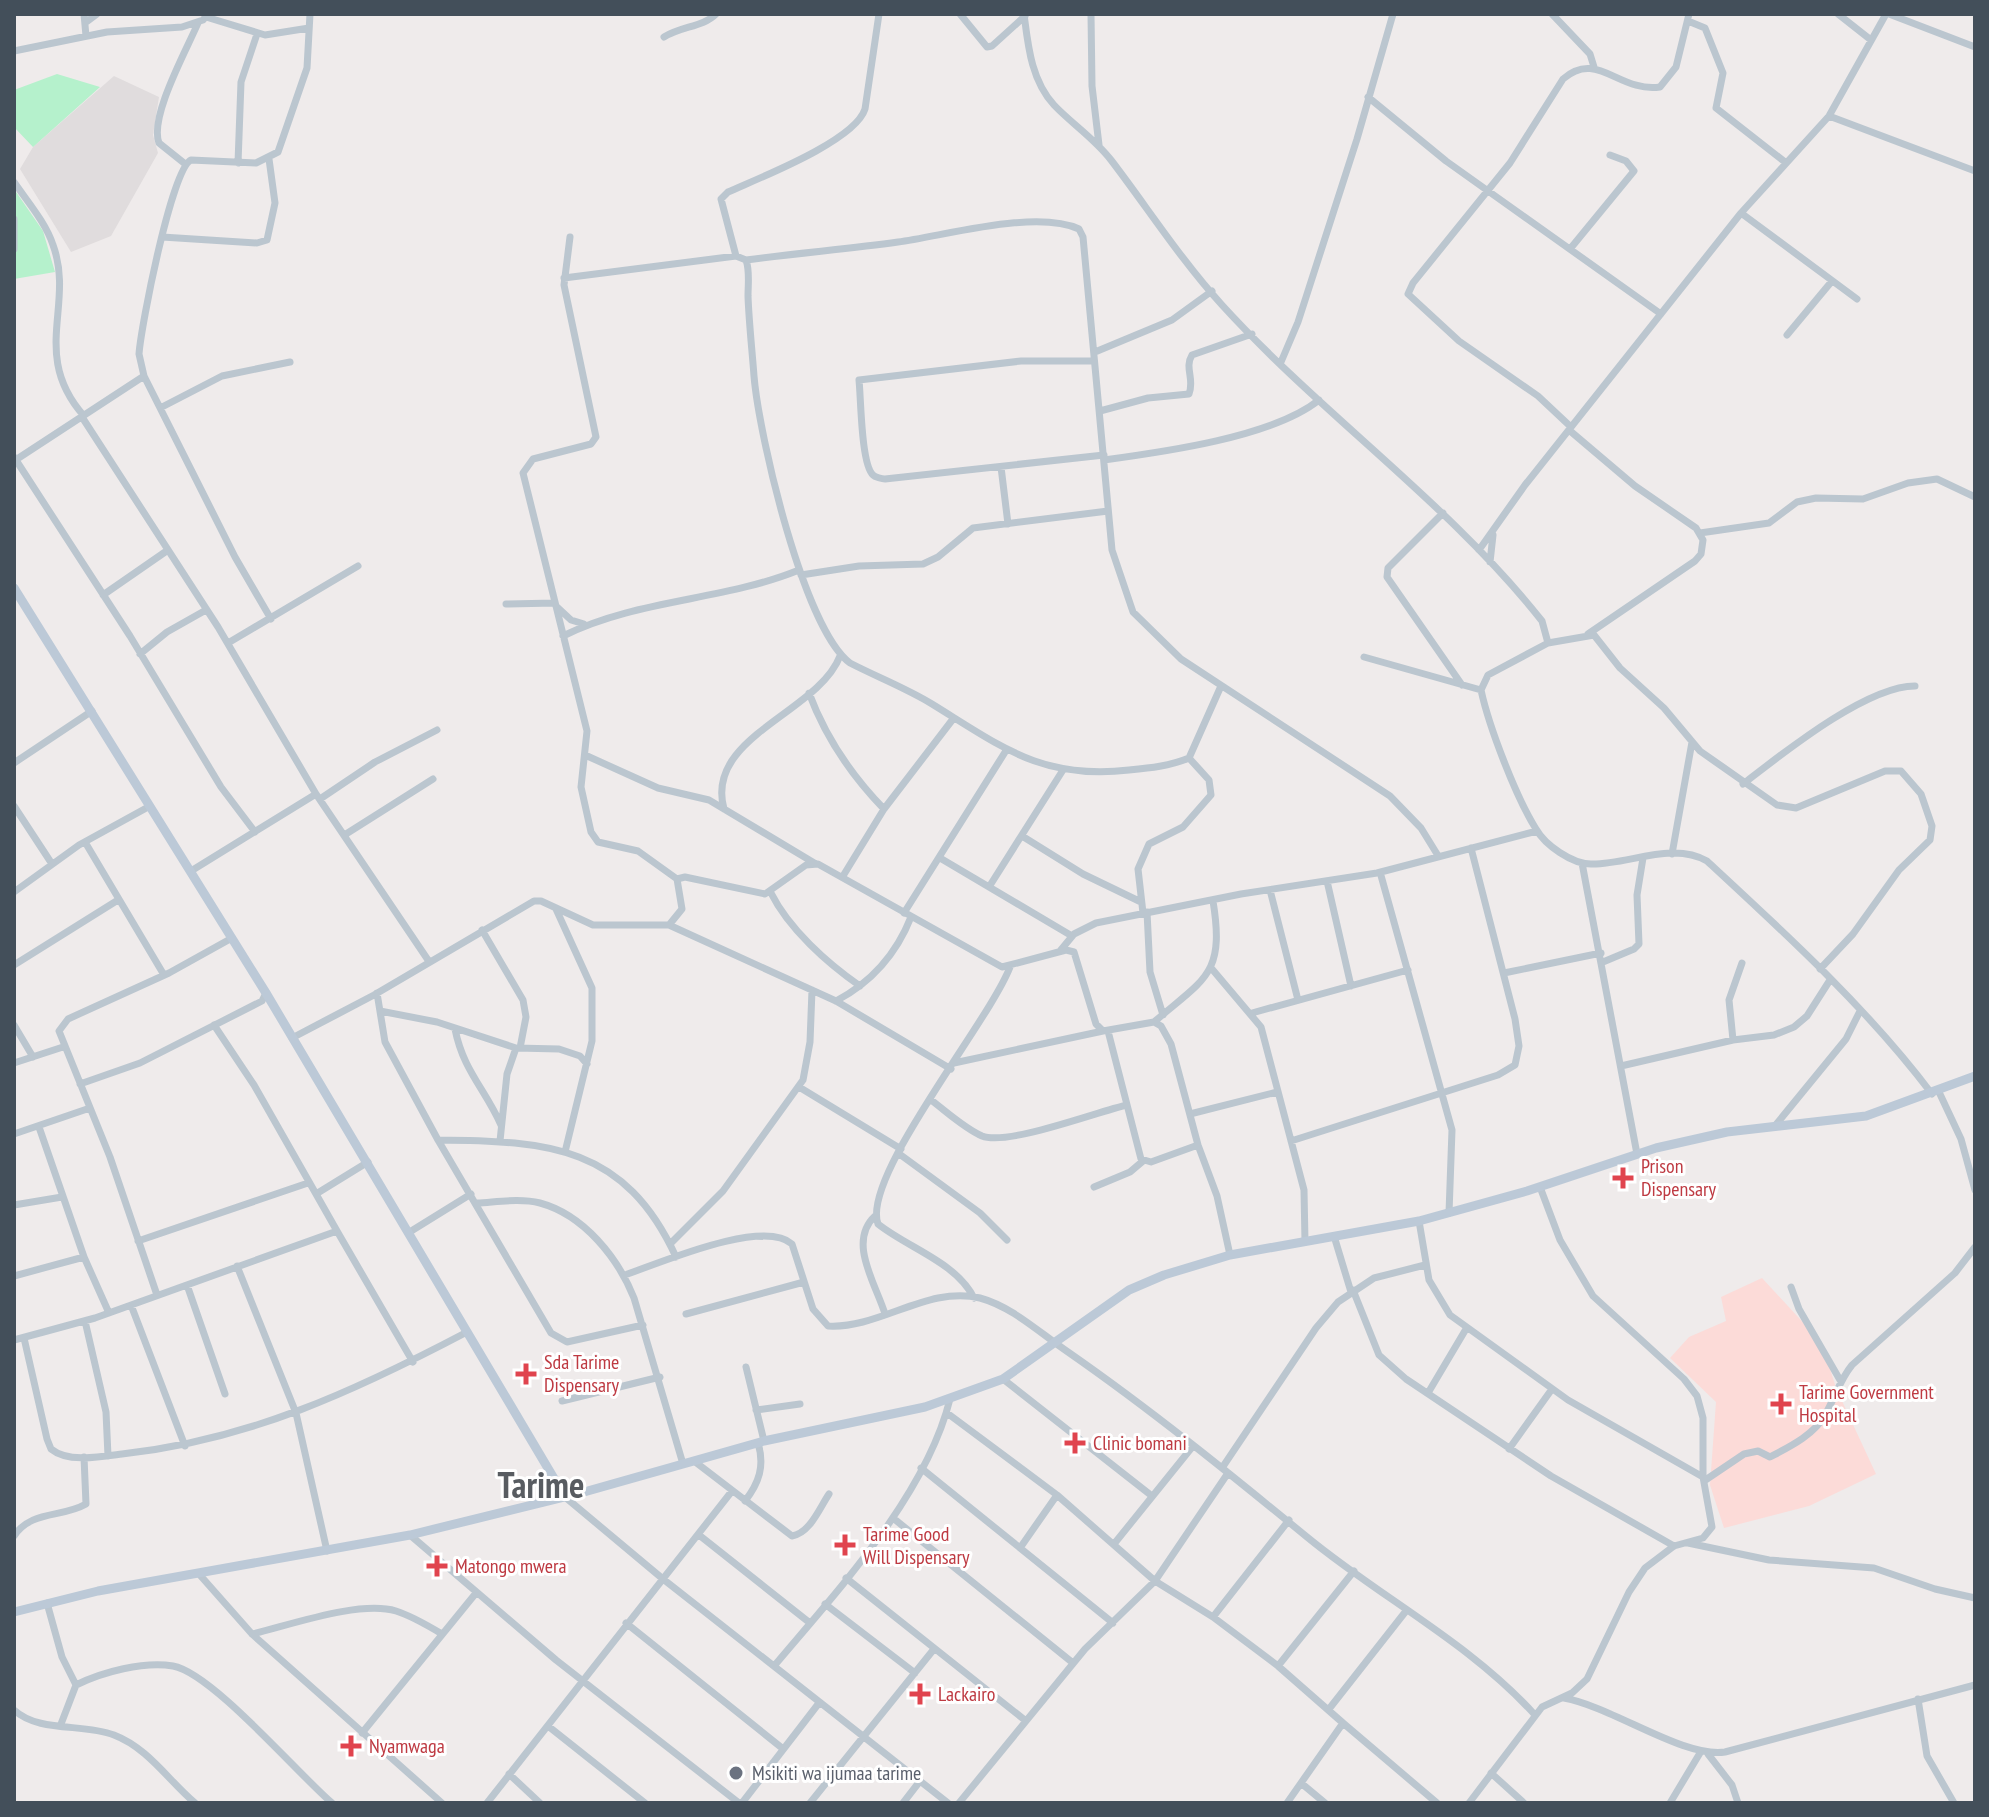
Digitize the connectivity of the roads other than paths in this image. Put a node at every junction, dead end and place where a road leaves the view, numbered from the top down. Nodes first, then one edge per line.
1 (97, 14) edge
2 (310, 14) edge
3 (691, 14) edge
4 (716, 14) edge
5 (879, 14) edge
6 (960, 14) edge
7 (1091, 14) edge
8 (1393, 14) edge
9 (1552, 14) edge
10 (1838, 14) edge
11 (1887, 14) edge
12 (207, 15) edge
13 (1024, 15) edge
14 (1689, 17) edge
15 (84, 18) edge
16 (198, 23) junction
17 (692, 24) junction
18 (309, 28) junction
19 (257, 34) junction
20 (86, 36) junction
21 (664, 37) dead end
22 (1871, 40) junction
23 (1975, 47) edge
24 (14, 51) edge
25 (1594, 67) junction
26 (1368, 97) junction
27 (1829, 116) junction
28 (1099, 145) junction
29 (1610, 155) dead end
30 (269, 159) junction
31 (1785, 162) junction
32 (184, 163) junction
33 (238, 163) junction
34 (1975, 171) edge
35 (14, 182) edge
36 (1487, 189) junction
37 (1741, 213) junction
38 (14, 219) edge
39 (162, 237) junction
40 (570, 237) dead end
41 (14, 249) edge
42 (1570, 249) junction
43 (736, 256) junction
44 (746, 260) junction
45 (564, 278) junction
46 (1832, 281) junction
47 (1212, 291) junction
48 (1857, 299) dead end
49 (1661, 314) junction
50 (1252, 334) junction
51 (1787, 335) dead end
52 (1094, 356) junction
53 (290, 362) dead end
54 (1281, 362) junction
55 (144, 376) junction
56 (1319, 400) junction
57 (162, 407) junction
58 (1100, 411) junction
59 (83, 416) junction
60 (1570, 428) junction
61 (1104, 457) junction
62 (15, 460) edge
63 (1001, 467) junction
64 (1975, 497) edge
65 (1108, 511) junction
66 (1443, 513) junction
67 (1008, 524) junction
68 (1493, 532) junction
69 (1700, 533) junction
70 (168, 550) junction
71 (1479, 550) junction
72 (1490, 562) junction
73 (358, 566) dead end
74 (800, 573) junction
75 (14, 588) edge
76 (103, 595) junction
77 (506, 604) dead end
78 (556, 605) junction
79 (206, 610) junction
80 (271, 619) junction
81 (587, 624) junction
82 (1588, 634) junction
83 (563, 636) junction
84 (228, 643) junction
85 (1548, 643) junction
86 (140, 654) junction
87 (840, 656) junction
88 (1364, 657) dead end
89 (1462, 685) junction
90 (1221, 686) junction
91 (1915, 686) dead end
92 (1481, 690) junction
93 (809, 693) junction
94 (92, 711) junction
95 (953, 719) junction
96 (437, 730) dead end
97 (1692, 742) junction
98 (1007, 749) junction
99 (585, 755) junction
100 (1189, 758) junction
101 (14, 763) edge
102 (1063, 770) junction
103 (433, 779) dead end
104 (1743, 784) junction
105 (318, 797) junction
106 (14, 806) edge
107 (150, 806) junction
108 (724, 809) junction
109 (884, 809) junction
110 (1537, 831) junction
111 (255, 832) junction
112 (346, 834) junction
113 (1022, 836) junction
114 (85, 842) junction
115 (1471, 848) junction
116 (1437, 854) junction
117 (1672, 854) junction
118 (940, 858) junction
119 (1643, 858) junction
120 (1582, 863) junction
121 (52, 864) junction
122 (816, 864) junction
123 (191, 871) junction
124 (1380, 872) junction
125 (843, 876) junction
126 (677, 879) junction
127 (1327, 881) junction
128 (989, 887) junction
129 (1270, 890) junction
130 (14, 892) edge
131 (771, 893) junction
132 (118, 900) junction
133 (1213, 901) junction
134 (1141, 902) junction
135 (556, 909) junction
136 (1145, 913) junction
137 (908, 915) junction
138 (669, 925) junction
139 (482, 930) junction
140 (1072, 936) junction
141 (232, 938) junction
142 (1059, 952) junction
143 (1602, 957) junction
144 (428, 960) junction
145 (1742, 963) dead end
146 (14, 965) edge
147 (1010, 967) junction
148 (1212, 969) junction
149 (1820, 969) junction
150 (1408, 970) junction
151 (1504, 973) junction
152 (164, 975) junction
153 (1830, 980) junction
154 (860, 986) junction
155 (1351, 986) junction
156 (812, 990) junction
157 (266, 993) junction
158 (377, 993) junction
159 (1298, 1000) junction
160 (836, 1001) junction
161 (380, 1011) junction
162 (1860, 1011) junction
163 (1252, 1013) junction
164 (1163, 1015) junction
165 (1154, 1022) junction
166 (14, 1025) edge
167 (214, 1025) junction
168 (455, 1029) junction
169 (1105, 1031) junction
170 (292, 1038) junction
171 (1733, 1040) junction
172 (63, 1047) junction
173 (518, 1048) junction
174 (33, 1057) junction
175 (14, 1063) edge
176 (587, 1064) junction
177 (952, 1066) junction
178 (1621, 1066) junction
179 (1975, 1076) edge
180 (80, 1084) junction
181 (799, 1087) junction
182 (1277, 1092) junction
183 (1443, 1093) junction
184 (1936, 1093) junction
185 (931, 1100) junction
186 (1127, 1105) junction
187 (90, 1108) junction
188 (1190, 1114) junction
189 (501, 1125) junction
190 (39, 1127) junction
191 (1774, 1127) junction
192 (14, 1134) edge
193 (438, 1140) junction
194 (500, 1141) junction
195 (1291, 1141) junction
196 (1198, 1145) junction
197 (899, 1151) junction
198 (565, 1152) junction
199 (1637, 1154) junction
200 (1143, 1161) junction
201 (368, 1162) junction
202 (308, 1183) junction
203 (1094, 1187) dead end
204 (1540, 1187) junction
205 (1975, 1190) edge
206 (316, 1194) junction
207 (471, 1194) junction
208 (62, 1197) junction
209 (477, 1203) junction
210 (14, 1205) edge
211 (1449, 1213) junction
212 (875, 1216) junction
213 (1419, 1221) junction
214 (337, 1231) junction
215 (408, 1233) junction
216 (1334, 1236) junction
217 (1007, 1240) dead end
218 (138, 1241) junction
219 (1305, 1242) junction
220 (670, 1244) junction
221 (1975, 1247) edge
222 (1230, 1255) junction
223 (84, 1257) junction
224 (676, 1257) junction
225 (1425, 1265) junction
226 (237, 1266) junction
227 (625, 1275) junction
228 (14, 1276) edge
229 (804, 1282) junction
230 (187, 1285) junction
231 (1791, 1287) dead end
232 (1352, 1291) junction
233 (157, 1295) junction
234 (974, 1298) junction
235 (131, 1305) junction
236 (109, 1313) junction
237 (686, 1314) dead end
238 (885, 1314) junction
239 (85, 1321) junction
240 (643, 1325) junction
241 (1466, 1329) junction
242 (467, 1332) junction
243 (24, 1338) junction
244 (14, 1340) edge
245 (1053, 1341) junction
246 (413, 1362) junction
247 (746, 1367) dead end
248 (660, 1377) junction
249 (1003, 1379) junction
250 (1840, 1380) junction
251 (1552, 1389) junction
252 (1428, 1393) junction
253 (225, 1394) dead end
254 (950, 1399) junction
255 (562, 1401) dead end
256 (800, 1404) dead end
257 (756, 1410) junction
258 (296, 1413) junction
259 (947, 1413) junction
260 (761, 1442) junction
261 (185, 1446) junction
262 (1193, 1446) junction
263 (1509, 1449) junction
264 (108, 1456) junction
265 (84, 1457) junction
266 (694, 1461) junction
267 (683, 1464) junction
268 (921, 1468) junction
269 (1225, 1470) junction
270 (1704, 1479) junction
271 (732, 1491) junction
272 (829, 1494) dead end
273 (1057, 1495) junction
274 (1152, 1496) junction
275 (565, 1497) junction
276 (745, 1501) junction
277 (893, 1518) junction
278 (1289, 1520) junction
279 (410, 1535) junction
280 (699, 1535) junction
281 (14, 1536) edge
282 (1685, 1543) junction
283 (1114, 1544) junction
284 (1674, 1546) junction
285 (1020, 1548) junction
286 (327, 1551) junction
287 (1354, 1571) junction
288 (199, 1574) junction
289 (846, 1578) junction
290 (663, 1579) junction
291 (1155, 1581) junction
292 (476, 1593) junction
293 (1975, 1598) edge
294 (47, 1603) junction
295 (825, 1604) junction
296 (15, 1608) edge
297 (1406, 1611) junction
298 (1213, 1617) junction
299 (626, 1623) junction
300 (810, 1623) junction
301 (1113, 1623) junction
302 (252, 1634) junction
303 (442, 1634) junction
304 (934, 1649) junction
305 (1073, 1663) junction
306 (774, 1666) junction
307 (1278, 1666) junction
308 (915, 1673) junction
309 (583, 1679) junction
310 (76, 1685) junction
311 (1975, 1685) edge
312 (1562, 1698) junction
313 (1918, 1699) junction
314 (819, 1703) junction
315 (1329, 1709) junction
316 (14, 1710) edge
317 (1535, 1715) junction
318 (1026, 1721) junction
319 (1343, 1723) junction
320 (61, 1724) junction
321 (548, 1726) junction
322 (362, 1733) junction
323 (864, 1736) junction
324 (782, 1748) junction
325 (1704, 1754) junction
326 (1491, 1773) junction
327 (509, 1774) junction
328 (920, 1781) junction
329 (1301, 1783) junction
330 (195, 1803) edge
331 (332, 1803) edge
332 (442, 1803) edge
333 (487, 1803) edge
334 (540, 1803) edge
335 (645, 1803) edge
336 (740, 1803) edge
337 (810, 1803) edge
338 (903, 1803) edge
339 (948, 1803) edge
340 (959, 1803) edge
341 (1287, 1803) edge
342 (1325, 1803) edge
343 (1437, 1803) edge
344 (1469, 1803) edge
345 (1524, 1803) edge
346 (1670, 1803) edge
347 (1738, 1803) edge
348 (1954, 1803) edge

1 - 15 street
2 - 18 street
3 - 17 street
4 - 17 street
5 - 43 street
6 - 13 street
7 - 28 street
8 - 26 street
9 - 25 street
10 - 22 street
11 - 22 street
11 - 23 street
12 - 16 street
12 - 19 street
13 - 28 street
14 - 25 street
14 - 31 street
15 - 20 street
16 - 20 street
16 - 32 street
17 - 21 street
18 - 19 street
18 - 30 street
19 - 33 street
20 - 24 street
22 - 27 street
25 - 36 street
26 - 36 street
26 - 54 street
27 - 31 street
27 - 34 street
28 - 47 street
29 - 42 street
30 - 33 street
30 - 39 street
31 - 37 street
32 - 33 street
32 - 39 street
35 - 59 street
36 - 42 street
36 - 60 street
37 - 46 street
37 - 49 street
38 - 41 street
39 - 55 street
40 - 45 street
42 - 49 street
43 - 44 street
43 - 45 street
44 - 52 street
44 - 74 street
45 - 78 street
46 - 48 street
46 - 51 street
47 - 50 street
47 - 52 street
49 - 60 street
50 - 54 street
50 - 58 street
52 - 58 street
52 - 63 street
53 - 57 street
54 - 56 street
55 - 57 street
55 - 59 street
56 - 61 street
56 - 66 street
57 - 80 street
58 - 61 street
59 - 62 street
59 - 70 street
60 - 68 street
60 - 69 street
61 - 63 street
61 - 65 street
62 - 76 street
63 - 67 street
64 - 69 street
65 - 67 street
65 - 90 street
66 - 71 street
66 - 89 street
67 - 74 street
68 - 71 street
68 - 72 street
69 - 82 street
70 - 76 street
70 - 79 street
71 - 72 street
72 - 85 street
73 - 80 street
74 - 81 street
74 - 87 street
75 - 94 main road
76 - 86 street
77 - 78 street
78 - 81 street
78 - 83 street
79 - 84 street
79 - 86 street
80 - 84 street
81 - 83 street
82 - 85 street
82 - 97 street
83 - 99 street
84 - 105 street
85 - 92 street
86 - 111 street
87 - 93 street
87 - 95 street
88 - 89 street
89 - 92 street
90 - 100 street
90 - 116 street
91 - 104 street
92 - 110 street
93 - 108 street
93 - 109 street
94 - 101 street
94 - 107 main road
95 - 98 street
95 - 109 street
96 - 105 street
97 - 104 street
97 - 117 street
98 - 102 street
98 - 118 street
99 - 108 street
99 - 126 street
100 - 102 street
100 - 134 street
102 - 113 street
103 - 112 street
104 - 149 street
105 - 111 street
105 - 112 street
106 - 121 street
107 - 114 street
107 - 123 main road
108 - 122 street
109 - 125 street
110 - 115 street
110 - 120 street
111 - 123 street
112 - 144 street
113 - 128 street
113 - 134 street
114 - 121 street
114 - 132 street
115 - 116 street
115 - 151 street
116 - 124 street
117 - 119 street
117 - 149 street
118 - 128 street
118 - 137 street
119 - 120 street
119 - 143 street
120 - 143 street
121 - 130 street
122 - 125 street
122 - 131 street
123 - 141 main road
124 - 127 street
124 - 150 street
125 - 137 street
126 - 131 street
126 - 138 street
127 - 129 street
127 - 155 street
128 - 140 street
129 - 133 street
129 - 159 street
131 - 154 street
132 - 146 street
132 - 152 street
133 - 136 street
133 - 148 street
134 - 136 street
135 - 138 street
135 - 139 street
135 - 176 street
136 - 140 street
136 - 164 street
137 - 147 street
137 - 154 street
138 - 156 street
139 - 144 street
139 - 173 street
140 - 142 street
141 - 152 street
141 - 157 main road
142 - 147 street
142 - 169 street
143 - 151 street
143 - 178 street
144 - 158 street
145 - 171 street
147 - 177 street
148 - 163 street
148 - 164 street
149 - 153 street
150 - 155 street
150 - 183 street
151 - 183 street
152 - 172 street
153 - 162 street
153 - 171 street
154 - 160 street
155 - 159 street
156 - 160 street
156 - 181 street
157 - 167 street
157 - 170 main road
158 - 161 street
158 - 170 street
159 - 163 street
160 - 177 street
161 - 168 street
161 - 193 street
162 - 184 street
162 - 191 street
163 - 182 street
164 - 165 street
165 - 169 street
165 - 188 street
166 - 174 street
167 - 180 street
167 - 202 street
168 - 173 street
168 - 189 street
169 - 177 street
169 - 186 street
170 - 201 main road
171 - 178 street
172 - 174 street
172 - 180 street
173 - 176 street
173 - 189 street
174 - 175 street
176 - 198 street
177 - 185 street
178 - 199 street
179 - 184 main road
180 - 187 street
181 - 197 street
181 - 220 street
182 - 188 street
182 - 195 street
183 - 195 street
183 - 211 street
184 - 191 main road
184 - 205 street
185 - 186 street
185 - 197 street
186 - 200 street
187 - 190 street
187 - 218 street
188 - 196 street
189 - 194 street
190 - 192 street
190 - 208 street
191 - 199 main road
193 - 194 street
193 - 207 street
194 - 198 street
195 - 219 street
196 - 200 street
196 - 222 street
197 - 212 street
197 - 217 street
198 - 220 street
199 - 204 main road
200 - 203 street
201 - 206 street
201 - 215 main road
202 - 206 street
202 - 218 street
204 - 211 main road
204 - 270 street
206 - 214 street
207 - 209 street
207 - 215 street
208 - 210 street
208 - 223 street
209 - 227 street
209 - 240 street
211 - 213 main road
212 - 234 street
212 - 238 street
213 - 216 main road
213 - 225 street
214 - 226 street
214 - 246 street
215 - 242 main road
216 - 219 main road
216 - 232 street
218 - 233 street
219 - 222 main road
220 - 224 street
221 - 250 street
222 - 245 main road
223 - 228 street
223 - 236 street
224 - 227 street
224 - 229 street
225 - 232 street
225 - 241 street
226 - 230 street
226 - 258 street
227 - 240 street
229 - 237 street
229 - 238 street
230 - 233 street
230 - 253 street
231 - 250 street
232 - 252 street
232 - 269 street
233 - 235 street
234 - 238 street
234 - 245 street
235 - 236 street
235 - 261 street
236 - 239 street
239 - 243 street
239 - 264 street
240 - 248 street
241 - 251 street
241 - 252 street
242 - 246 street
242 - 275 main road
243 - 244 street
243 - 265 street
245 - 249 main road
245 - 262 street
246 - 258 street
247 - 257 street
248 - 255 street
248 - 267 street
249 - 254 main road
249 - 274 street
250 - 270 street
251 - 263 street
251 - 270 street
252 - 263 street
254 - 259 street
254 - 260 main road
256 - 257 street
257 - 260 street
258 - 261 street
258 - 286 street
259 - 268 street
259 - 273 street
260 - 266 main road
260 - 276 street
261 - 264 street
262 - 269 street
262 - 274 street
263 - 284 street
264 - 265 street
265 - 281 street
266 - 267 main road
266 - 271 street
267 - 275 main road
268 - 277 street
268 - 285 street
269 - 278 street
269 - 291 street
270 - 282 street
271 - 276 street
271 - 280 street
272 - 276 street
273 - 283 street
273 - 285 street
274 - 283 street
275 - 279 main road
275 - 290 street
277 - 289 street
277 - 305 street
278 - 287 street
278 - 298 street
279 - 286 main road
279 - 292 street
280 - 290 street
280 - 300 street
282 - 284 street
282 - 293 street
283 - 291 street
284 - 312 street
285 - 301 street
286 - 288 main road
287 - 297 street
287 - 307 street
288 - 294 main road
288 - 302 street
289 - 295 street
289 - 304 street
290 - 299 street
290 - 306 street
291 - 298 street
291 - 301 street
292 - 303 street
292 - 309 street
294 - 296 main road
294 - 310 street
295 - 300 street
295 - 308 street
297 - 315 street
297 - 317 street
298 - 307 street
299 - 309 street
299 - 324 street
300 - 306 street
301 - 305 street
302 - 303 street
302 - 322 street
303 - 322 street
304 - 308 street
304 - 318 street
305 - 318 street
306 - 314 street
307 - 315 street
308 - 323 street
309 - 321 street
309 - 336 street
310 - 320 street
310 - 331 street
311 - 313 street
312 - 317 street
312 - 325 street
313 - 325 street
313 - 348 street
314 - 323 street
314 - 324 street
315 - 319 street
316 - 320 street
317 - 326 street
318 - 340 street
319 - 329 street
319 - 343 street
320 - 330 street
321 - 327 street
321 - 335 street
322 - 332 street
323 - 328 street
323 - 337 street
324 - 336 street
325 - 346 street
325 - 347 street
326 - 344 street
326 - 345 street
327 - 333 street
327 - 334 street
328 - 338 street
328 - 339 street
329 - 341 street
329 - 342 street

